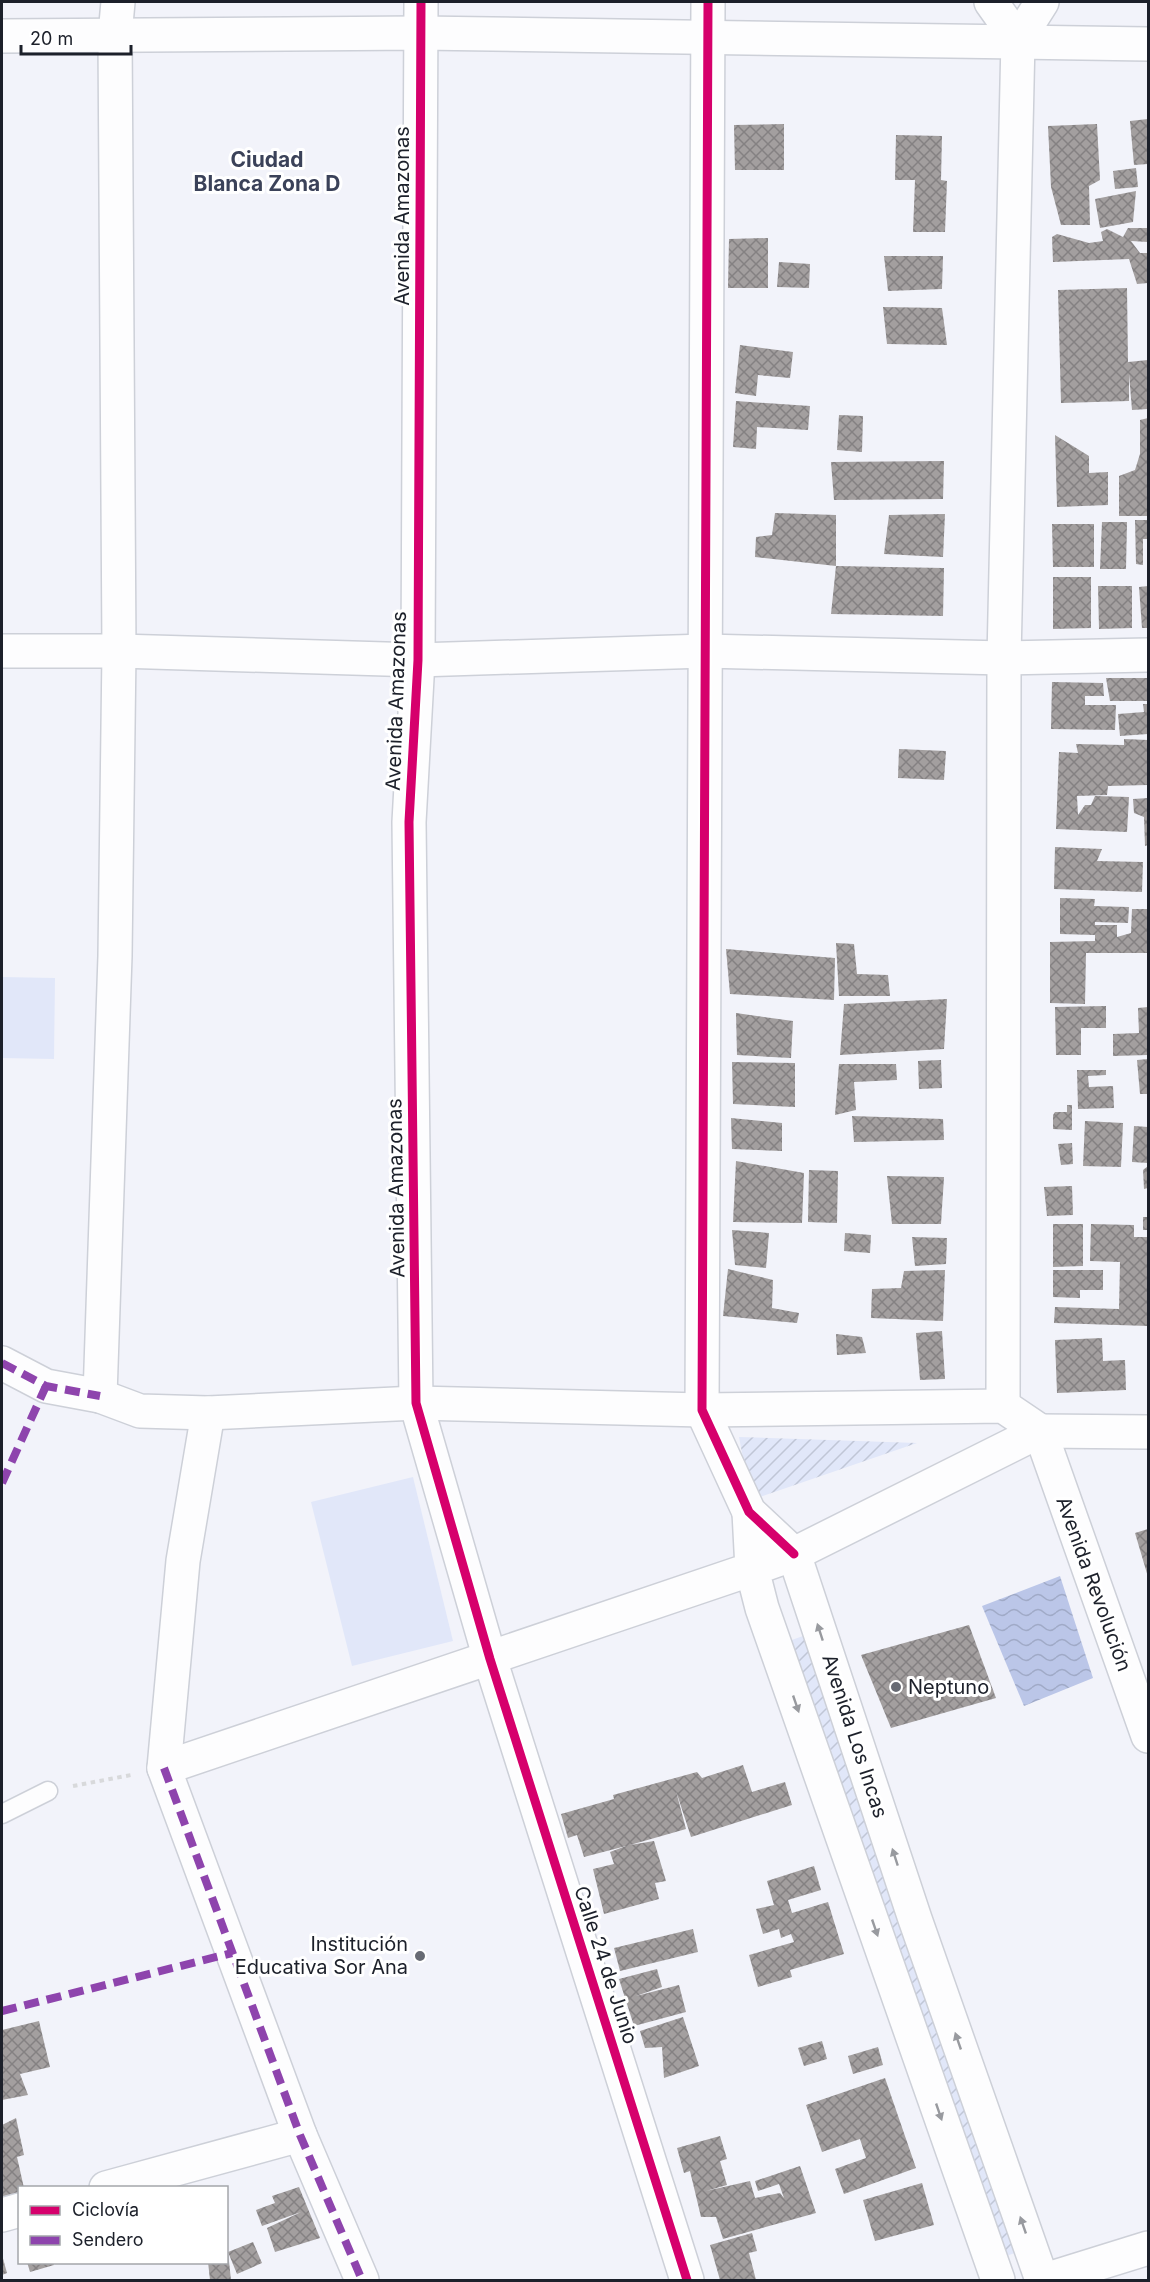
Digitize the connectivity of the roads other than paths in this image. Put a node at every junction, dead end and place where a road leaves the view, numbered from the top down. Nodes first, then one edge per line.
1 (118, 2) edge
2 (708, 2) edge
3 (991, 2) edge
4 (1042, 2) edge
5 (421, 17) edge
6 (116, 35) junction
7 (2, 36) edge
8 (707, 36) junction
9 (1018, 40) junction
10 (1149, 44) edge
11 (2, 651) edge
12 (119, 651) junction
13 (705, 651) junction
14 (1149, 655) edge
15 (1004, 658) junction
16 (418, 660) junction
17 (2, 1362) edge
18 (100, 1396) junction
19 (417, 1402) junction
20 (1003, 1406) junction
21 (702, 1410) junction
22 (208, 1413) junction
23 (1040, 1431) junction
24 (1149, 1432) edge
25 (749, 1512) junction
26 (794, 1554) junction
27 (752, 1569) junction
28 (490, 1659) junction
29 (1149, 1736) edge
30 (164, 1768) junction
31 (48, 1791) road end
32 (2, 1814) edge
33 (300, 2134) junction
34 (110, 2186) edge
35 (18, 2211) edge
36 (2, 2215) edge
37 (1149, 2248) edge
38 (362, 2280) edge
39 (687, 2280) edge
40 (998, 2280) edge
41 (1044, 2280) edge

1 - 6 street
2 - 8 street
3 - 9 street
4 - 9 street
5 - 6 street
5 - 8 street
5 - 16 street, Avenida Amazonas
6 - 7 street
6 - 12 street
8 - 9 street
8 - 13 street
9 - 10 street
9 - 15 street
11 - 12 street
12 - 16 street
12 - 18 street
13 - 15 street
13 - 16 street
13 - 21 street
14 - 15 street
15 - 20 street
16 - 19 street, Avenida Amazonas
17 - 18 street
18 - 22 street
19 - 21 street
19 - 22 street
19 - 28 street, Avenida Amazonas
20 - 21 street
20 - 23 street
21 - 25 street
22 - 30 street
23 - 24 street
23 - 26 street
23 - 29 street, Avenida Revolución
25 - 26 street
25 - 27 street
26 - 27 street
41 -> 26 street, Avenida Los Incas
27 - 28 street
27 -> 40 street
28 - 30 street
28 - 39 street, Calle 24 de Junio
30 - 33 street
31 - 32 lane
33 - 34 street
33 - 38 street
35 - 36 street
37 - 41 street

